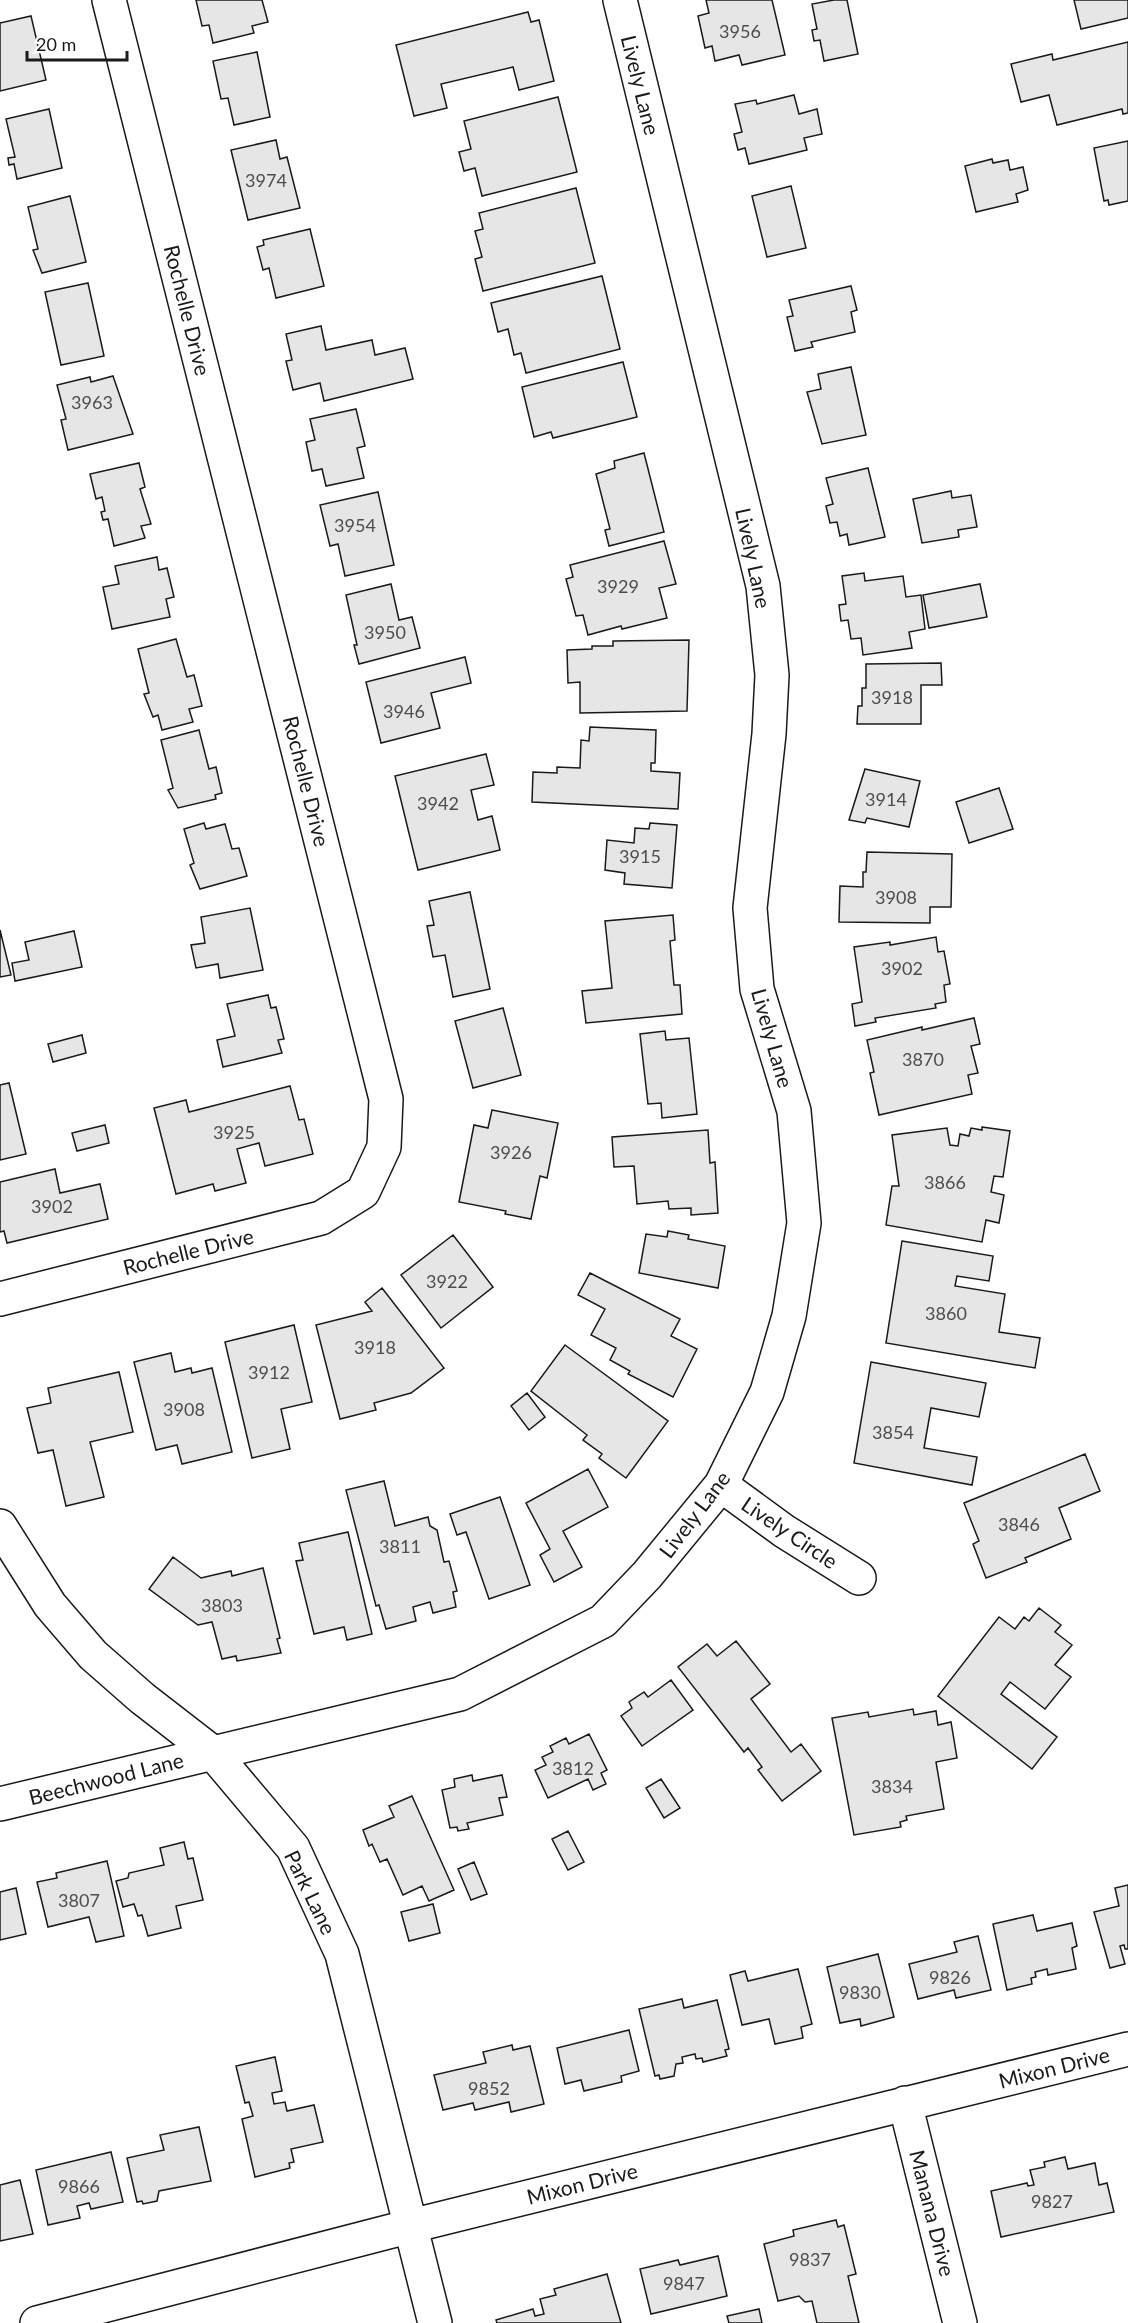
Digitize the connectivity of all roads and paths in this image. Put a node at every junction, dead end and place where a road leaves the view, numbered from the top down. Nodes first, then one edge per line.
1 (109, 0) edge
2 (620, 0) edge
3 (0, 1299) edge
4 (721, 1485) junction
5 (0, 1526) edge
6 (859, 1578) dead end
7 (213, 1753) junction
8 (0, 1804) edge
9 (1128, 2049) edge
10 (904, 2103) junction
11 (411, 2226) junction
12 (37, 2323) edge
13 (435, 2323) edge
14 (960, 2323) edge

1 - 3 street, Rochelle Drive
2 - 4 street, Lively Lane
4 - 6 street, Lively Circle
4 - 7 street, Lively Lane
5 - 7 street, Park Lane
7 - 8 street, Beechwood Lane
7 - 11 street, Park Lane
9 - 10 street, Mixon Drive
10 - 11 street, Mixon Drive
10 - 14 street, Manana Drive
11 - 12 street, Mixon Drive
11 - 13 street, Park Lane

